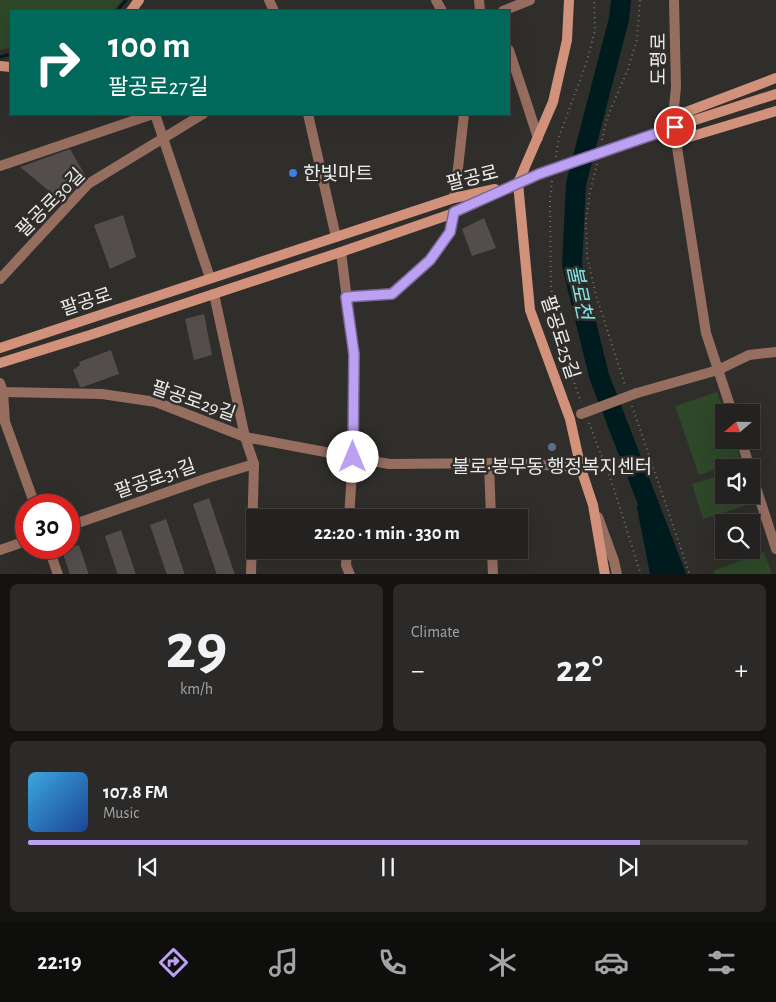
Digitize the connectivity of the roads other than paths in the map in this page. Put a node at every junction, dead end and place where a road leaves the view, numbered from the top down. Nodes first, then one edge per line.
1 (530, 0) edge
2 (569, 0) edge
3 (674, 0) edge
4 (505, 10) edge
5 (510, 53) edge
6 (776, 78) edge
7 (776, 94) edge
8 (776, 112) edge
9 (151, 115) edge
10 (154, 115) edge
11 (201, 115) edge
12 (308, 115) edge
13 (464, 115) edge
14 (673, 117) junction
15 (658, 133) junction
16 (164, 137) junction
17 (538, 138) junction
18 (676, 141) junction
19 (0, 166) edge
20 (518, 183) junction
21 (454, 198) junction
22 (454, 212) junction
23 (336, 237) junction
24 (340, 252) junction
25 (210, 278) junction
26 (0, 280) edge
27 (214, 294) junction
28 (346, 297) junction
29 (0, 348) edge
30 (776, 352) edge
31 (0, 363) edge
32 (718, 370) junction
33 (2, 388) edge
34 (729, 404) edge
35 (570, 418) junction
36 (3, 423) edge
37 (245, 437) junction
38 (353, 457) junction
39 (489, 463) junction
40 (254, 464) junction
41 (581, 469) junction
42 (31, 494) edge
43 (760, 500) edge
44 (594, 505) junction
45 (350, 509) edge
46 (491, 509) edge
47 (80, 522) edge
48 (15, 545) edge
49 (776, 549) edge
50 (0, 550) edge
51 (53, 559) edge
52 (346, 559) edge
53 (493, 559) edge
54 (58, 574) edge
55 (251, 574) edge
56 (350, 574) edge
57 (494, 574) edge
58 (605, 574) edge
59 (617, 574) edge

1 - 4 street
2 - 17 main road
3 - 14 street, 도평로
5 - 17 street
6 - 14 main road
7 - 15 main road
8 - 18 main road
9 - 19 street, 팔공로30길
10 - 16 street, 팔공로30길
11 - 16 street, 팔공로30길
12 - 23 street
13 - 21 street
14 - 15 main road
15 - 18 main road
15 - 20 main road, bridge
16 - 25 street, 팔공로30길
16 - 26 street, 팔공로30길
17 - 20 main road
18 - 32 street
20 - 21 main road, 팔공로
20 - 22 main road, 팔공로
20 - 35 main road, 팔공로25길
21 - 23 main road, 팔공로
22 - 24 main road, 팔공로
22 - 28 street
23 - 25 main road, 팔공로
24 - 27 main road, 팔공로
24 - 28 street
25 - 29 main road, 팔공로
27 - 31 main road, 팔공로
27 - 37 street, 팔공로29길
28 - 38 street
30 - 32 street
32 - 34 street
32 - 35 street, bridge
33 - 36 street
33 - 37 street, 팔공로29길
35 - 41 main road, 팔공로25길
36 - 42 street
37 - 38 street, 팔공로29길
37 - 40 street, 팔공로29길
38 - 39 street, 팔공로29길
38 - 45 street
39 - 41 street
39 - 46 street
40 - 47 street, 팔공로31길
40 - 55 street, 팔공로29길
41 - 44 main road, 팔공로25길
43 - 49 street
44 - 58 main road, 팔공로25길
44 - 59 street
48 - 50 street
51 - 54 street
52 - 56 street
53 - 57 street

